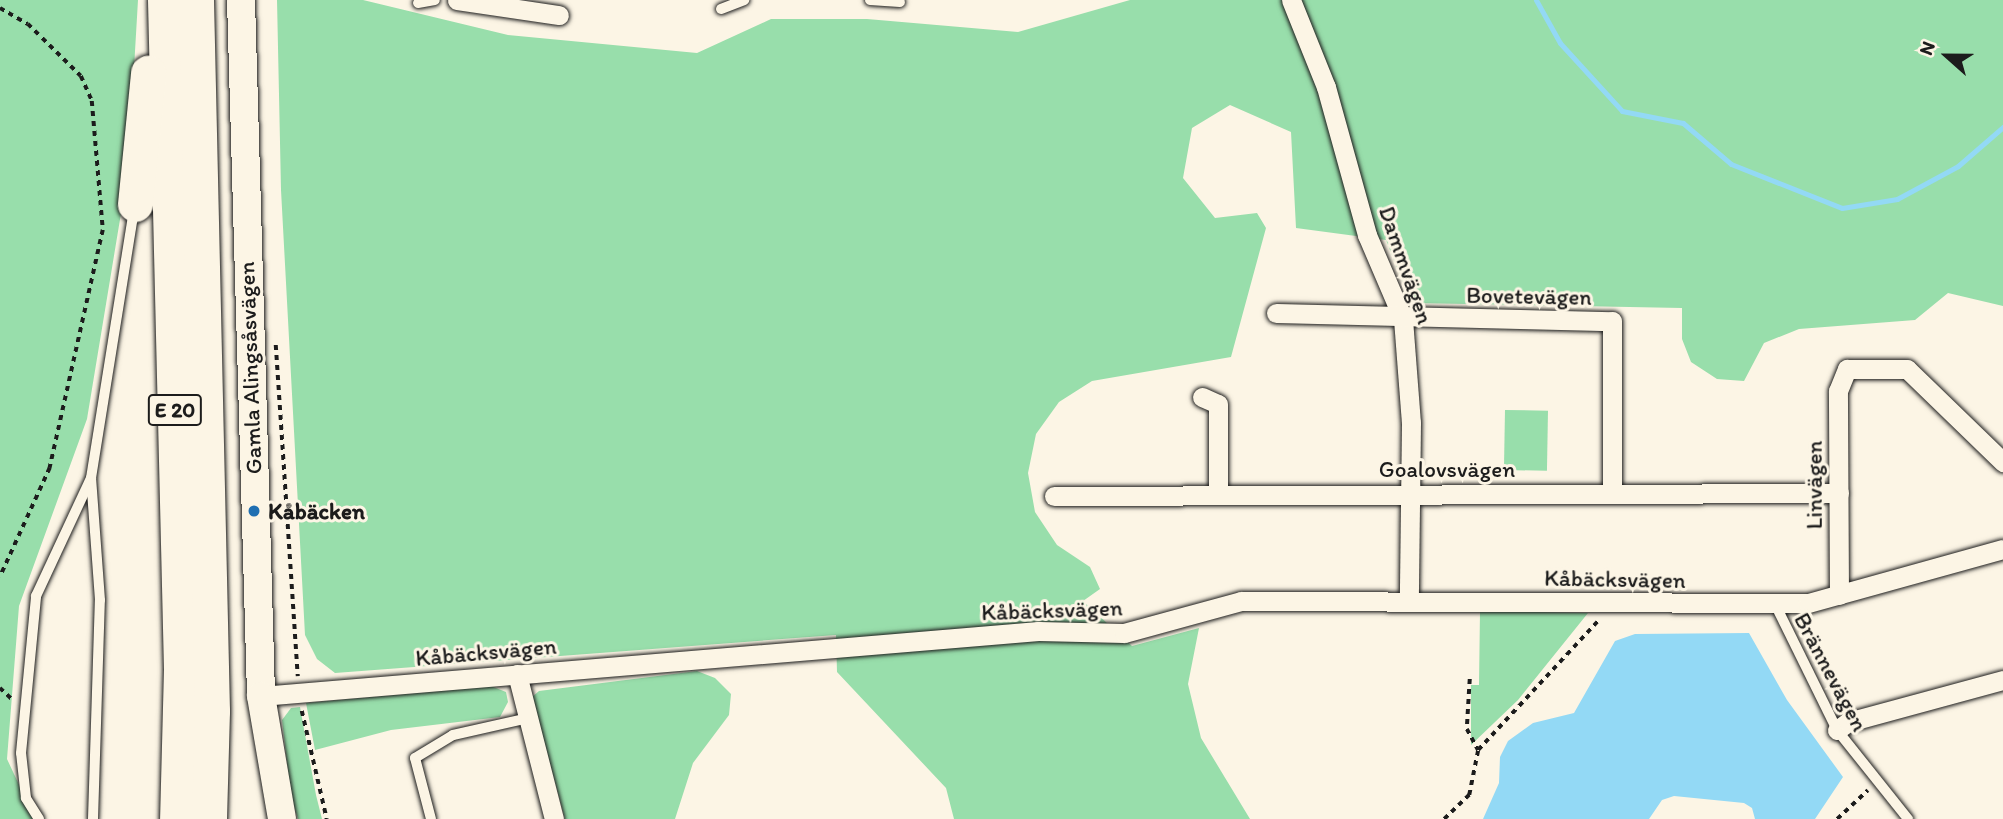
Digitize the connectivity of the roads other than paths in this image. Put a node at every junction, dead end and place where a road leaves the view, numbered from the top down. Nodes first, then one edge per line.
1 (153, 0) edge
2 (165, 0) edge
3 (196, 0) edge
4 (241, 0) edge
5 (435, 0) edge
6 (457, 0) edge
7 (744, 0) edge
8 (870, 0) edge
9 (1292, 0) edge
10 (900, 2) dead end
11 (418, 4) dead end
12 (721, 9) dead end
13 (559, 15) dead end
14 (135, 204) joint
15 (1276, 313) dead end
16 (1403, 319) junction
17 (1202, 397) dead end
18 (2003, 462) edge
19 (91, 478) junction
20 (1612, 491) junction
21 (1839, 493) junction
22 (1411, 494) junction
23 (1217, 495) junction
24 (1055, 496) dead end
25 (2003, 549) edge
26 (1839, 595) junction
27 (1409, 599) junction
28 (1776, 606) junction
29 (517, 674) junction
30 (2003, 680) edge
31 (261, 696) junction
32 (529, 718) junction
33 (1837, 730) junction
34 (552, 818) edge
35 (39, 819) edge
36 (93, 819) edge
37 (177, 819) edge
38 (209, 819) edge
39 (282, 819) edge
40 (431, 819) edge
41 (1908, 819) edge

1 - 14 highway
2 - 37 highway, E 20
3 - 38 highway, E 20
4 - 31 street, Gamla Alingsåsvägen
5 - 11 lane
6 - 13 street
7 - 12 lane
8 - 10 lane
9 - 16 street, Dammvägen
14 - 19 lane
15 - 16 street, Bovetevägen
16 - 20 street, Bovetevägen
16 - 22 street, Dammvägen
17 - 23 street
18 - 21 street, Linvägen
19 - 35 lane
19 - 36 lane
20 - 21 street, Goalovsvägen
20 - 22 street, Goalovsvägen
21 - 26 street, Linvägen
22 - 23 street, Goalovsvägen
22 - 27 street, Dammvägen
23 - 24 street, Goalovsvägen
25 - 26 street, Kåbäcksvägen
26 - 28 street, Kåbäcksvägen
27 - 28 street, Kåbäcksvägen
27 - 29 street, Kåbäcksvägen
28 - 33 lane, Brännevägen
29 - 31 street, Kåbäcksvägen
29 - 32 street
30 - 33 street
31 - 39 street, Gamla Alingsåsvägen
32 - 34 street
32 - 40 lane
33 - 41 lane, Brännevägen

